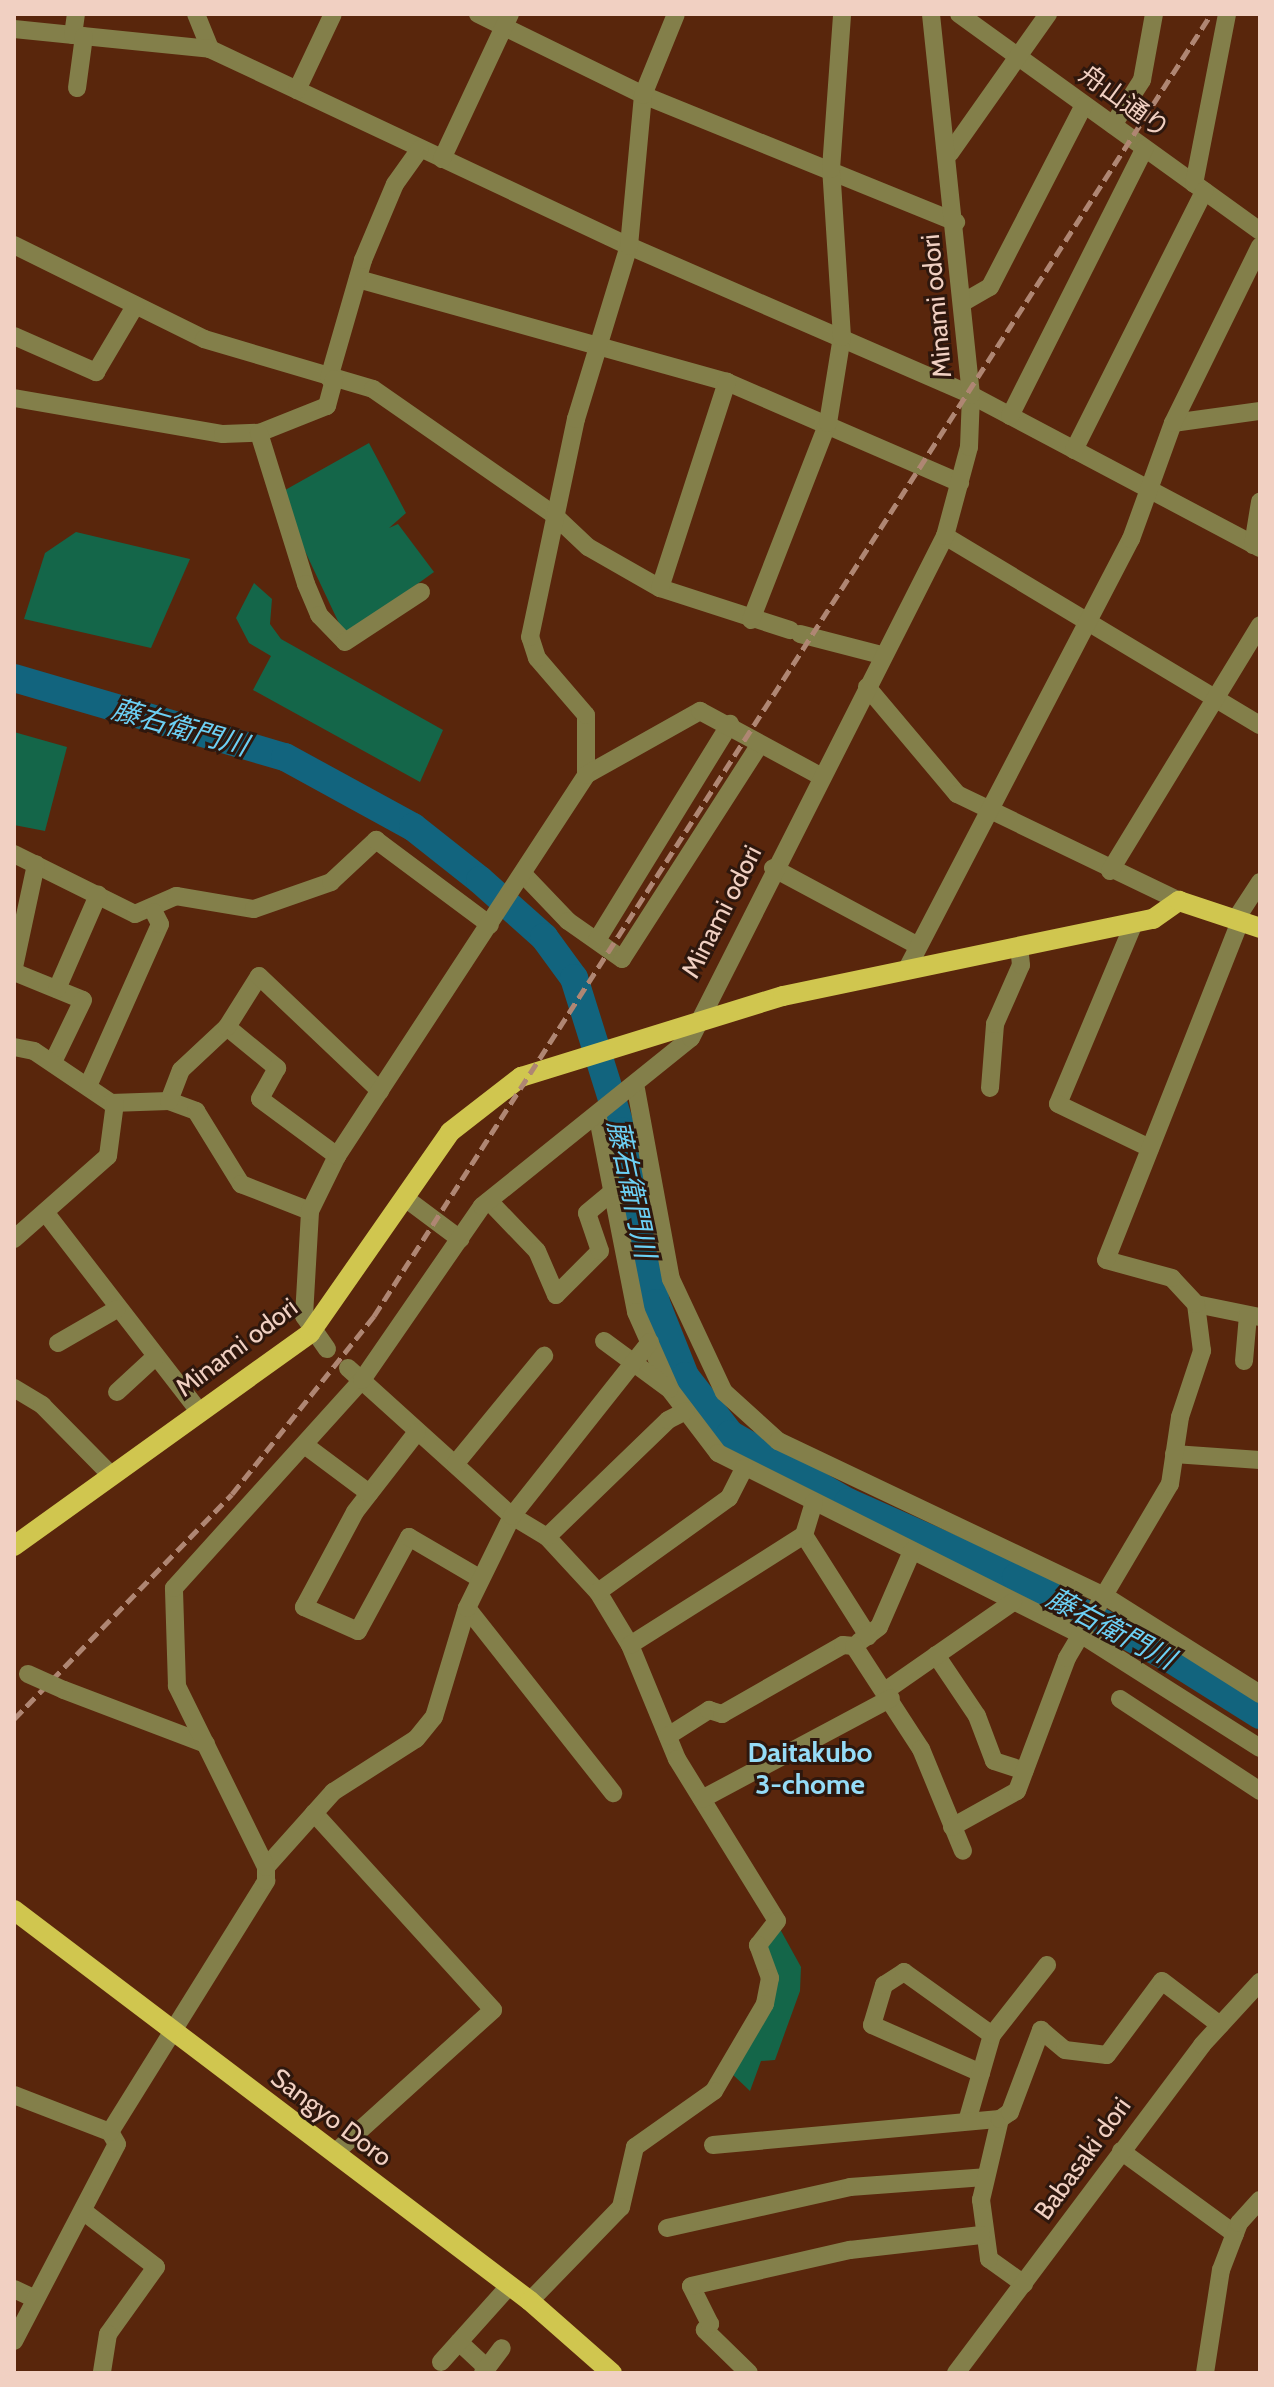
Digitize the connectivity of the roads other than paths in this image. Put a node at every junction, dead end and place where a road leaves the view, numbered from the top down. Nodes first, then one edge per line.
1 (76, 14) edge
2 (196, 14) edge
3 (333, 14) edge
4 (478, 14) edge
5 (676, 14) edge
6 (842, 14) edge
7 (931, 14) edge
8 (959, 14) edge
9 (1048, 14) edge
10 (1154, 14) edge
11 (1227, 14) edge
12 (507, 20) edge
13 (14, 29) edge
14 (78, 36) junction
15 (210, 49) junction
16 (1018, 56) junction
17 (77, 88) dead end
18 (297, 90) junction
19 (643, 95) junction
20 (1084, 105) junction
21 (1113, 125) junction
22 (420, 149) junction
23 (1144, 149) junction
24 (950, 153) junction
25 (442, 159) junction
26 (831, 169) junction
27 (1199, 188) junction
28 (956, 222) junction
29 (1260, 231) edge
30 (14, 245) edge
31 (629, 246) junction
32 (1260, 246) edge
33 (358, 279) junction
34 (962, 303) junction
35 (135, 306) junction
36 (14, 336) edge
37 (842, 337) junction
38 (598, 345) junction
39 (332, 378) junction
40 (727, 382) junction
41 (971, 395) junction
42 (14, 398) edge
43 (1260, 411) edge
44 (1010, 416) junction
45 (828, 423) junction
46 (1173, 423) junction
47 (259, 433) junction
48 (1074, 450) junction
49 (960, 483) junction
50 (1145, 488) junction
51 (1260, 502) edge
52 (554, 515) junction
53 (945, 536) junction
54 (1257, 546) edge
55 (660, 588) junction
56 (421, 592) dead end
57 (1084, 618) junction
58 (751, 620) junction
59 (1260, 625) edge
60 (881, 655) junction
61 (867, 687) junction
62 (1214, 696) junction
63 (730, 724) junction
64 (1260, 725) edge
65 (760, 744) junction
66 (586, 775) junction
67 (822, 777) junction
68 (984, 813) junction
69 (14, 854) edge
70 (36, 864) junction
71 (773, 868) junction
72 (1110, 871) junction
73 (519, 880) junction
74 (1260, 882) edge
75 (98, 895) junction
76 (1179, 901) junction
77 (154, 912) junction
78 (1238, 920) junction
79 (492, 922) junction
80 (1134, 923) junction
81 (1260, 928) edge
82 (597, 940) junction
83 (915, 944) junction
84 (1019, 946) junction
85 (908, 967) junction
86 (14, 969) edge
87 (57, 989) junction
88 (696, 1023) junction
89 (227, 1027) junction
90 (14, 1047) edge
91 (53, 1062) junction
92 (88, 1086) junction
93 (990, 1088) dead end
94 (380, 1091) junction
95 (632, 1092) junction
96 (169, 1101) junction
97 (115, 1103) junction
98 (600, 1116) junction
99 (1150, 1148) junction
100 (337, 1156) junction
101 (612, 1192) junction
102 (405, 1198) junction
103 (489, 1201) junction
104 (310, 1211) junction
105 (45, 1212) junction
106 (14, 1239) edge
107 (460, 1239) junction
108 (1196, 1304) junction
109 (117, 1309) junction
110 (1254, 1316) edge
111 (310, 1333) junction
112 (604, 1341) dead end
113 (650, 1342) junction
114 (58, 1343) dead end
115 (327, 1349) dead end
116 (156, 1356) junction
117 (544, 1356) dead end
118 (632, 1361) junction
119 (1244, 1361) dead end
120 (355, 1374) junction
121 (14, 1388) edge
122 (671, 1391) junction
123 (117, 1392) dead end
124 (198, 1410) junction
125 (686, 1411) junction
126 (417, 1432) junction
127 (306, 1446) junction
128 (1174, 1454) junction
129 (1260, 1460) edge
130 (456, 1463) junction
131 (744, 1468) junction
132 (110, 1474) junction
133 (369, 1493) junction
134 (814, 1503) junction
135 (512, 1516) junction
136 (804, 1535) junction
137 (547, 1537) junction
138 (17, 1540) edge
139 (912, 1551) junction
140 (481, 1579) junction
141 (598, 1592) junction
142 (1106, 1601) junction
143 (1013, 1602) junction
144 (467, 1608) junction
145 (1086, 1634) junction
146 (861, 1641) junction
147 (630, 1645) junction
148 (936, 1655) junction
149 (21, 1671) edge
150 (1260, 1694) edge
151 (888, 1695) junction
152 (1120, 1699) dead end
153 (668, 1736) junction
154 (206, 1744) junction
155 (1260, 1748) edge
156 (1024, 1771) junction
157 (1260, 1791) edge
158 (613, 1793) dead end
159 (702, 1799) junction
160 (314, 1813) junction
161 (952, 1827) junction
162 (963, 1851) dead end
163 (266, 1867) junction
164 (14, 1910) edge
165 (1047, 1965) dead end
166 (1260, 1982) edge
167 (1220, 2025) junction
168 (175, 2032) junction
169 (992, 2035) junction
170 (981, 2073) junction
171 (19, 2097) edge
172 (14, 2117) edge
173 (968, 2118) junction
174 (1000, 2119) junction
175 (114, 2138) junction
176 (713, 2145) dead end
177 (1121, 2151) junction
178 (335, 2153) junction
179 (985, 2177) junction
180 (1260, 2200) edge
181 (83, 2211) junction
182 (667, 2228) dead end
183 (1235, 2234) junction
184 (981, 2235) junction
185 (1024, 2284) junction
186 (510, 2285) junction
187 (14, 2289) edge
188 (35, 2299) junction
189 (530, 2301) junction
190 (14, 2341) edge
191 (459, 2342) junction
192 (502, 2348) dead end
193 (441, 2362) dead end
194 (485, 2371) edge
195 (102, 2373) edge
196 (612, 2373) edge
197 (749, 2373) edge
198 (956, 2373) edge
199 (1205, 2373) edge

1 - 14 street
2 - 15 street
3 - 18 street
4 - 12 street
5 - 19 street
6 - 26 street
7 - 24 street, Minami odori
8 - 16 street, 舟山通り
9 - 16 street
10 - 21 street
11 - 27 street
12 - 19 street
12 - 25 street
13 - 14 street
14 - 15 street
14 - 17 street
15 - 18 street
16 - 20 street, 舟山通り
16 - 24 street
18 - 22 street
19 - 26 street
19 - 31 street
20 - 21 street, 舟山通り
20 - 34 street
21 - 23 street, 舟山通り
22 - 25 street
22 - 33 street
23 - 27 street, 舟山通り
23 - 44 street
24 - 28 street, Minami odori
25 - 31 street
26 - 28 street
26 - 37 street
27 - 29 street, 舟山通り
27 - 48 street
28 - 34 street, Minami odori
30 - 35 street
31 - 37 street
31 - 38 street
32 - 46 street
33 - 38 street
33 - 39 street
34 - 41 street, Minami odori
35 - 36 street
35 - 39 street
37 - 41 street
37 - 45 street
38 - 40 street
38 - 52 street
39 - 47 street
39 - 52 street
40 - 45 street
40 - 55 street
41 - 44 street
41 - 49 street, Minami odori
42 - 47 street
43 - 46 street
44 - 48 street
45 - 49 street
45 - 58 street
46 - 50 street
47 - 56 street
48 - 50 street
49 - 53 street, Minami odori
50 - 54 street
50 - 57 street
51 - 54 street
52 - 55 street
52 - 66 street
53 - 57 street
53 - 60 street, Minami odori
55 - 58 street
57 - 62 street
57 - 68 street
58 - 60 street
59 - 62 street
60 - 61 street, Minami odori
61 - 67 street, Minami odori
61 - 68 street
62 - 64 street
62 - 72 street
63 - 65 street
63 - 66 street
63 - 82 street
65 - 67 street
65 - 82 street
66 - 73 street
67 - 71 street, Minami odori
68 - 72 street
68 - 83 street
69 - 70 street
70 - 75 street
70 - 86 street
71 - 83 street
71 - 88 street, Minami odori
72 - 76 street
73 - 79 street
73 - 82 street
74 - 78 street
75 - 77 street
75 - 87 street
76 - 78 main road
76 - 80 main road
77 - 79 street
77 - 92 street
78 - 81 main road
78 - 99 street
79 - 94 street
80 - 84 main road
80 - 99 street
83 - 85 street
84 - 85 main road
84 - 93 street
85 - 88 main road
86 - 87 street
87 - 91 street
88 - 95 street
88 - 102 main road, Minami odori
89 - 94 street
89 - 96 street
89 - 100 street
90 - 91 street
91 - 92 street
92 - 97 street
94 - 100 street
95 - 98 street
95 - 142 street
96 - 97 street
96 - 104 street
97 - 105 street
98 - 101 street
98 - 103 street
99 - 108 street
100 - 104 street
101 - 103 street
101 - 113 street
102 - 107 street
102 - 111 main road, Minami odori
103 - 107 street
104 - 111 street
105 - 106 street
105 - 109 street
107 - 120 street
108 - 110 street
108 - 128 street
109 - 114 street
109 - 116 street
110 - 119 street
111 - 115 street
111 - 124 main road, Minami odori
112 - 118 street
113 - 118 street
113 - 122 street
116 - 123 street
116 - 124 street
117 - 130 street
118 - 122 street
118 - 135 street
120 - 126 street
120 - 127 street
121 - 132 street
122 - 125 street
124 - 132 main road, Minami odori
125 - 131 street
125 - 137 street
126 - 130 street
126 - 133 street
127 - 133 street
127 - 154 street
128 - 129 street
128 - 142 street
130 - 135 street
131 - 134 street
131 - 141 street
132 - 138 main road, Minami odori
133 - 140 street
134 - 136 street
134 - 139 street
135 - 137 street
135 - 140 street
136 - 146 street
136 - 147 street
137 - 141 street
139 - 143 street
139 - 146 street
140 - 144 street
141 - 147 street
142 - 145 street
142 - 150 street
143 - 145 street
143 - 148 street
144 - 158 street
144 - 160 street
145 - 155 street
145 - 156 street
146 - 151 street
146 - 153 street
147 - 153 street
148 - 151 street
148 - 156 street
149 - 154 street, bridge
151 - 159 street
151 - 161 street
152 - 157 street
153 - 159 street
154 - 163 street
156 - 161 street
159 - 189 street
160 - 163 street
160 - 178 street
161 - 162 street
163 - 168 street
164 - 168 main road, Sangyo Doro
165 - 169 street
166 - 167 street, Babasaki dori
167 - 174 street
167 - 177 street, Babasaki dori
168 - 175 street
168 - 178 main road, Sangyo Doro
169 - 170 street
169 - 170 street
170 - 173 street
171 - 172 street
171 - 175 street
173 - 174 street
173 - 176 street
174 - 179 street
175 - 181 street
177 - 183 street
177 - 185 street, Babasaki dori
178 - 186 main road, Sangyo Doro
179 - 182 street
179 - 184 street
180 - 183 street
181 - 188 street
181 - 195 street
183 - 199 street
184 - 185 street
184 - 197 street
185 - 198 street, Babasaki dori
186 - 189 main road, Sangyo Doro
186 - 191 street
187 - 188 street
188 - 190 street
189 - 196 main road, Sangyo Doro
191 - 193 street
191 - 194 street
192 - 194 street

